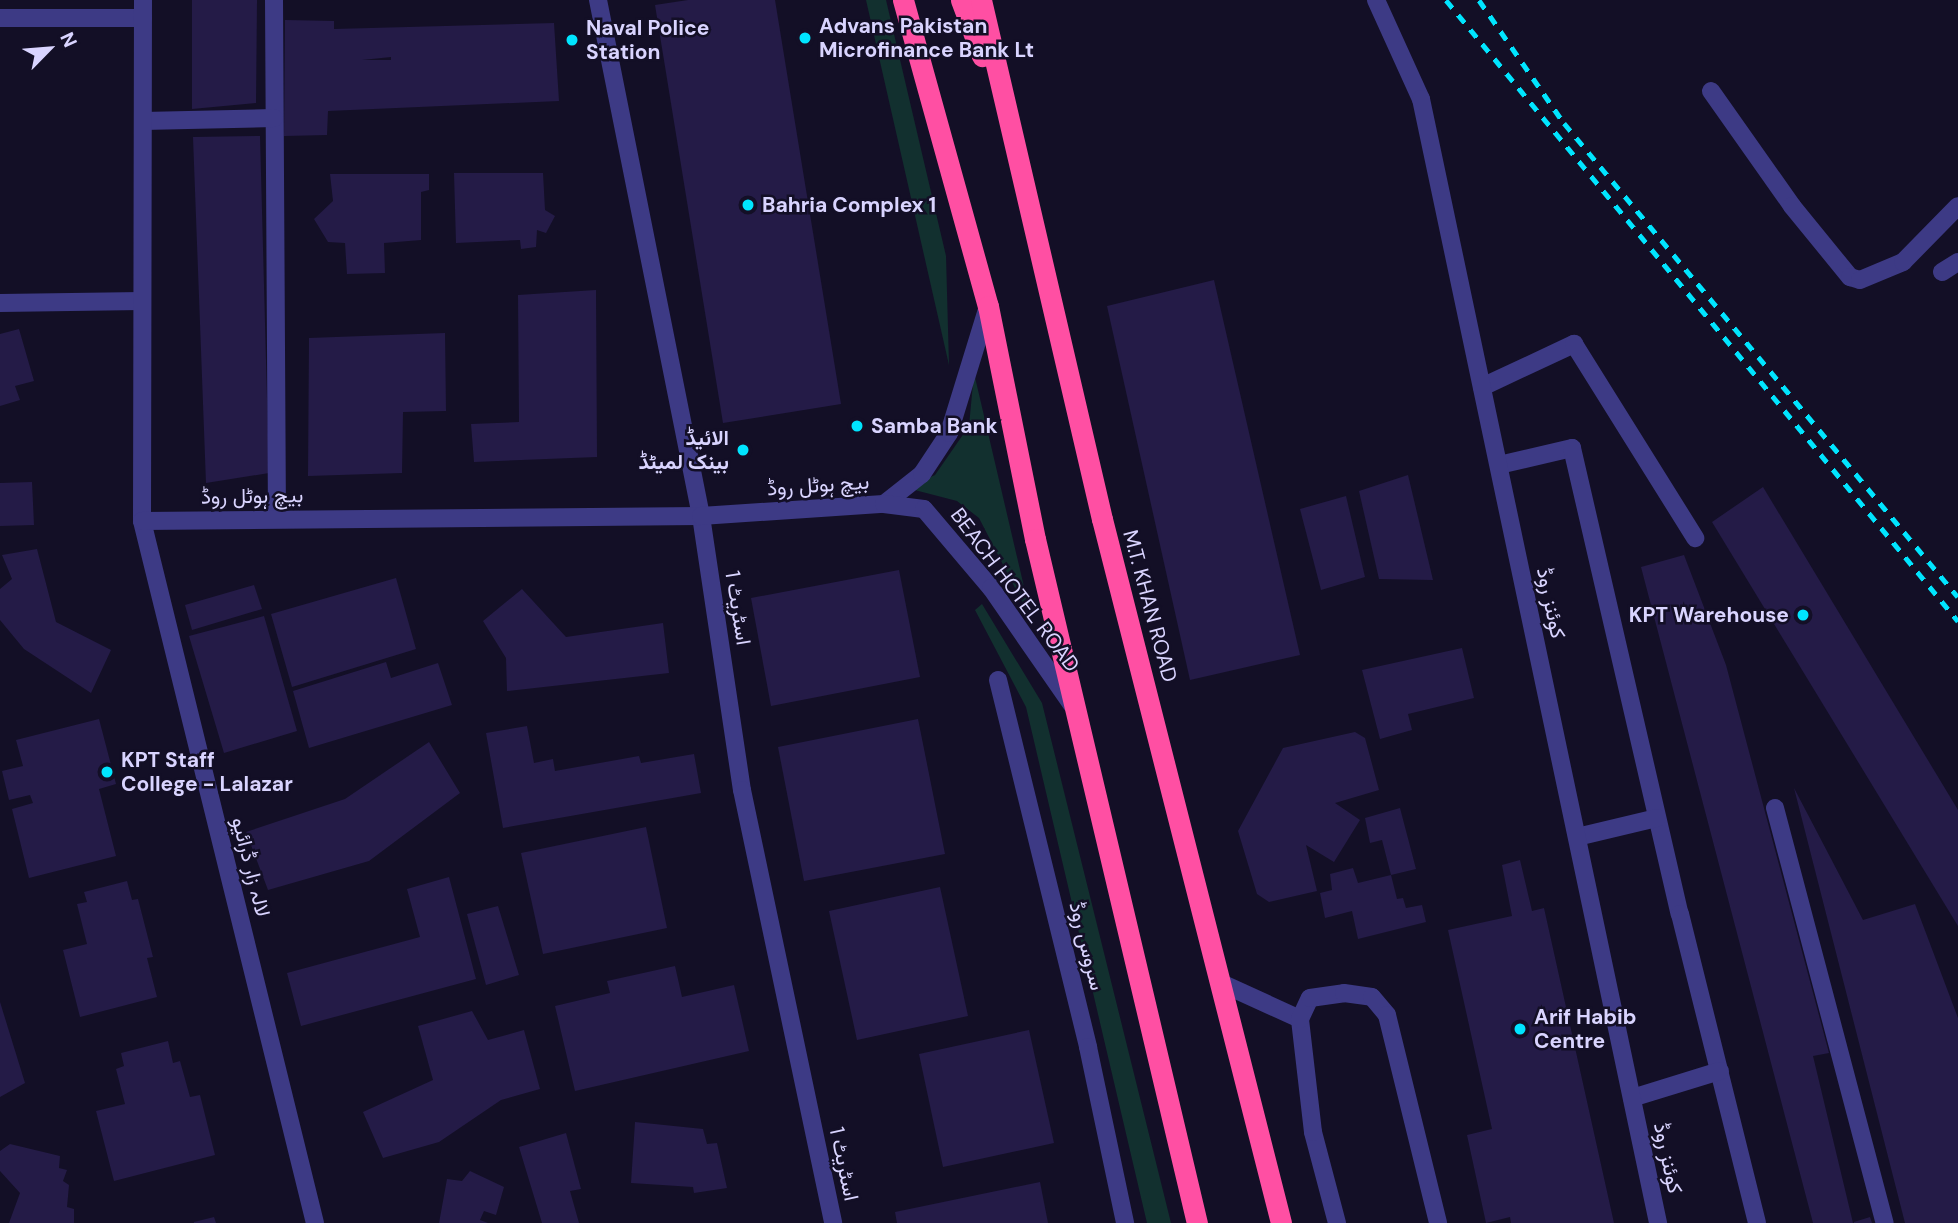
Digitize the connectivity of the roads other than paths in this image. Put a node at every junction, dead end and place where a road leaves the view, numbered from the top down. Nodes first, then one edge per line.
1 (274, 0) edge
2 (903, 0) edge
3 (961, 0) edge
4 (981, 0) edge
5 (1376, 0) edge
6 (601, 1) edge
7 (143, 9) edge
8 (0, 18) edge
9 (1711, 92) dead end
10 (1007, 109) junction
11 (274, 118) junction
12 (143, 121) junction
13 (1958, 206) edge
14 (1958, 262) edge
15 (1942, 272) dead end
16 (142, 301) junction
17 (0, 303) edge
18 (988, 306) junction
19 (1482, 387) junction
20 (1499, 465) junction
21 (884, 504) junction
22 (701, 516) junction
23 (277, 517) junction
24 (142, 521) junction
25 (1695, 538) dead end
26 (998, 680) dead end
27 (1079, 716) junction
28 (1775, 808) dead end
29 (1657, 818) junction
30 (1577, 837) junction
31 (1221, 983) junction
32 (1300, 1019) junction
33 (1720, 1071) junction
34 (1632, 1098) junction
35 (315, 1223) edge
36 (833, 1223) edge
37 (1125, 1223) edge
38 (1197, 1223) edge
39 (1281, 1223) edge
40 (1337, 1223) edge
41 (1438, 1223) edge
42 (1658, 1223) edge
43 (1757, 1223) edge
44 (1885, 1223) edge

1 - 11 street
2 - 18 highway
3 - 10 highway
4 - 10 highway, M.T. KHAN ROAD
5 - 19 street, کوئنز روڈ
6 - 22 street, اسٹریٹ 1
7 - 8 street
7 - 12 street
9 - 13 street
10 - 31 highway, M.T. KHAN ROAD
11 - 12 street
11 - 23 street
12 - 16 street
14 - 15 street
16 - 17 street
16 - 24 street
18 - 21 street
18 - 27 highway
19 - 20 street, کوئنز روڈ
19 - 25 street
20 - 29 street
20 - 30 street, کوئنز روڈ
21 - 22 street, بیچ ہوٹل روڈ
21 - 27 street, BEACH HOTEL ROAD
22 - 23 street, بیچ ہوٹل روڈ
22 - 36 street, اسٹریٹ 1
23 - 24 street, بیچ ہوٹل روڈ
24 - 35 street, لالہ زار ڈرائیو
26 - 37 street, سروس روڈ
27 - 38 highway
28 - 44 street
29 - 30 street
29 - 33 street
30 - 34 street, کوئنز روڈ
31 - 32 street
31 - 39 highway, M.T. KHAN ROAD
32 - 40 street
32 - 41 street
33 - 34 street
33 - 43 street
34 - 42 street, کوئنز روڈ

